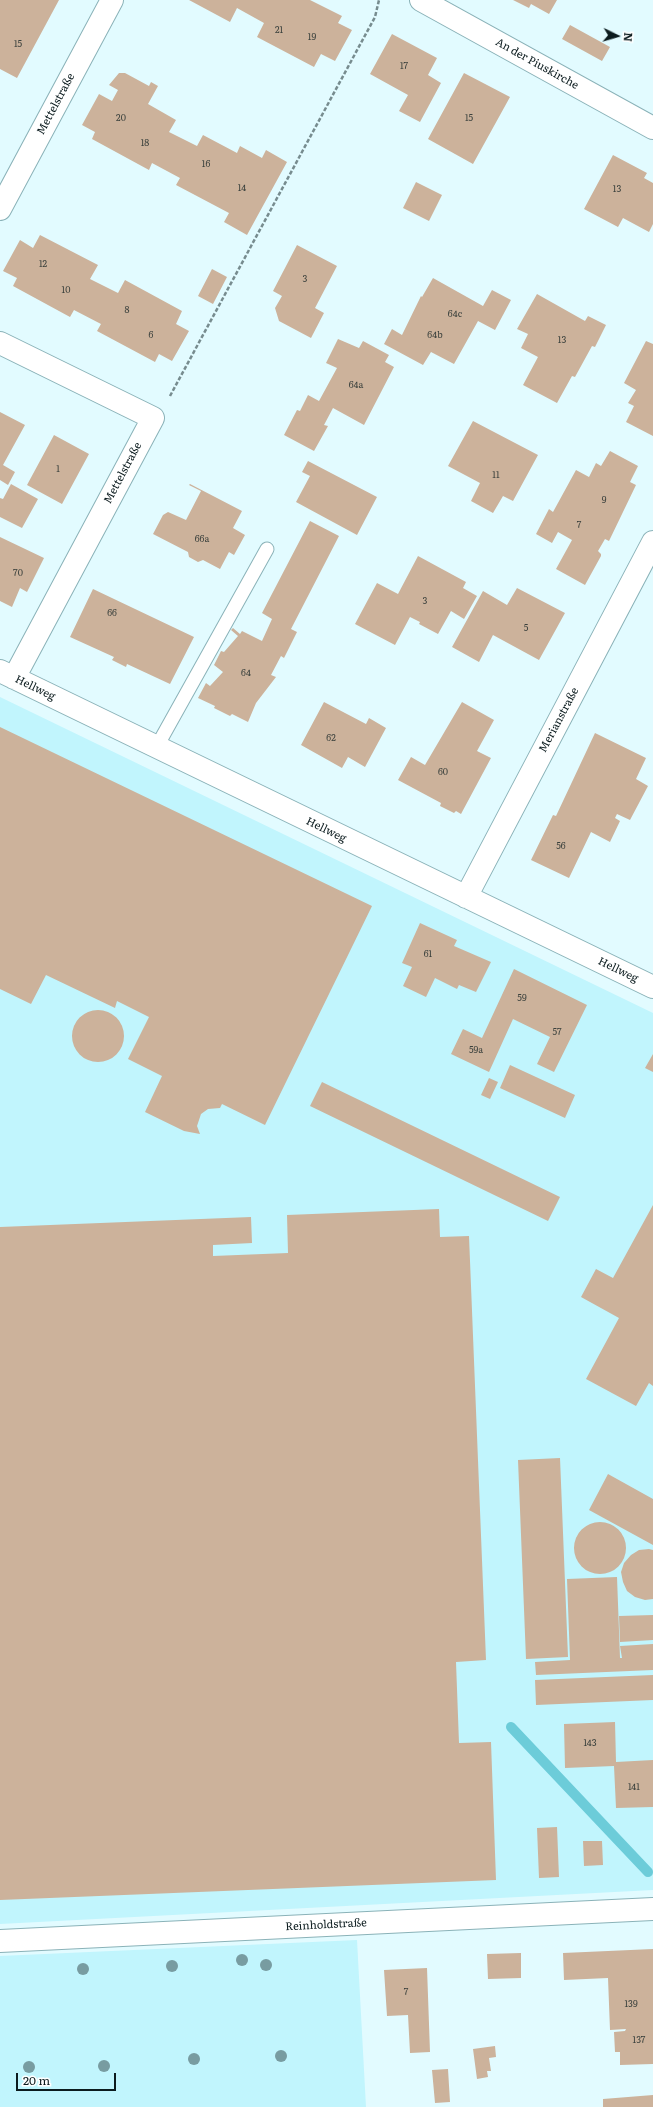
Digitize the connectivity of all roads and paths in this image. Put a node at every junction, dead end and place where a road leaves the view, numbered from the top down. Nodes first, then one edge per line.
1 (112, 0) edge
2 (379, 0) edge
3 (421, 0) edge
4 (653, 128) edge
5 (0, 209) edge
6 (0, 343) edge
7 (153, 418) junction
8 (653, 542) edge
9 (267, 549) dead end
10 (7, 674) edge
11 (156, 748) junction
12 (466, 897) junction
13 (653, 987) edge
14 (653, 1909) edge
15 (0, 1941) edge

1 - 5 street, Mettelstraße
2 - 7 path
3 - 4 street, An der Piuskirche
6 - 7 street
7 - 10 street, Mettelstraße
8 - 12 street, Merianstraße
9 - 11 lane
10 - 11 street, Hellweg
11 - 12 street, Hellweg
12 - 13 street, Hellweg
14 - 15 street, Reinholdstraße

